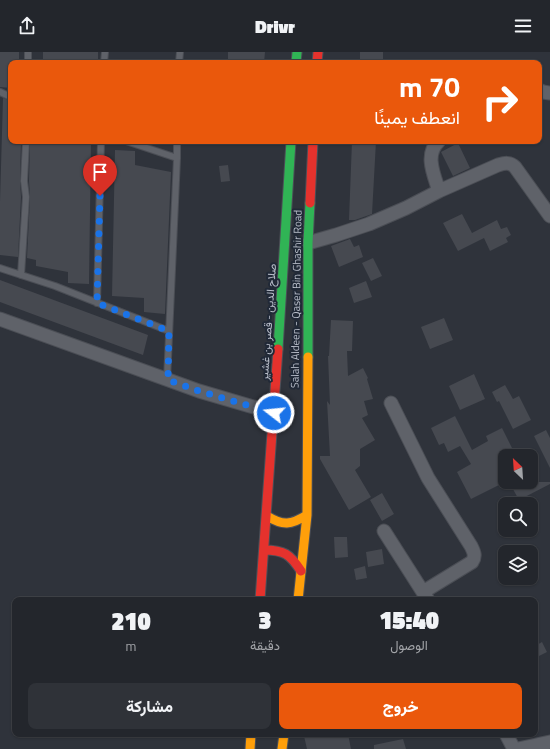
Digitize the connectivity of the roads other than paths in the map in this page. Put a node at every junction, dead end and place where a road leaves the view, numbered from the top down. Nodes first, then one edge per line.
1 (26, 144) edge
2 (101, 144) edge
3 (135, 144) edge
4 (177, 144) edge
5 (291, 144) edge
6 (313, 144) edge
7 (437, 144) edge
8 (177, 158) junction
9 (439, 191) junction
10 (550, 216) edge
11 (308, 242) junction
12 (0, 268) edge
13 (21, 275) junction
14 (97, 303) junction
15 (0, 319) edge
16 (169, 331) junction
17 (168, 380) junction
18 (391, 403) dead end
19 (274, 413) junction
20 (267, 516) junction
21 (307, 516) junction
22 (384, 531) dead end
23 (264, 550) junction
24 (301, 570) junction
25 (426, 596) edge
26 (260, 597) edge
27 (298, 597) edge
28 (251, 737) edge
29 (284, 737) edge
30 (508, 737) edge
31 (550, 742) edge
32 (250, 749) edge
33 (282, 749) edge
34 (514, 749) edge
35 (518, 749) edge

1 - 13 lane
2 - 14 lane
3 - 8 lane
4 - 8 lane
5 - 19 highway, صلاح الدين - قصر بن غشير
6 - 11 highway, Salah Aldeen - Qaser Bin Ghashir Road
7 - 9 street
8 - 16 lane
9 - 10 street
9 - 11 street
11 - 21 highway, Salah Aldeen - Qaser Bin Ghashir Road
12 - 13 lane
13 - 14 lane
14 - 16 lane
15 - 17 street
16 - 17 lane
17 - 19 street
18 - 25 street
19 - 20 highway, صلاح الدين - قصر بن غشير
20 - 21 highway
20 - 23 highway, صلاح الدين - قصر بن غشير
21 - 24 highway, Salah Aldeen - Qaser Bin Ghashir Road
22 - 25 street
23 - 24 highway
23 - 26 highway, صلاح الدين - قصر بن غشير
24 - 27 highway, Salah Aldeen - Qaser Bin Ghashir Road
28 - 32 highway
29 - 33 highway
30 - 34 street
31 - 35 street

